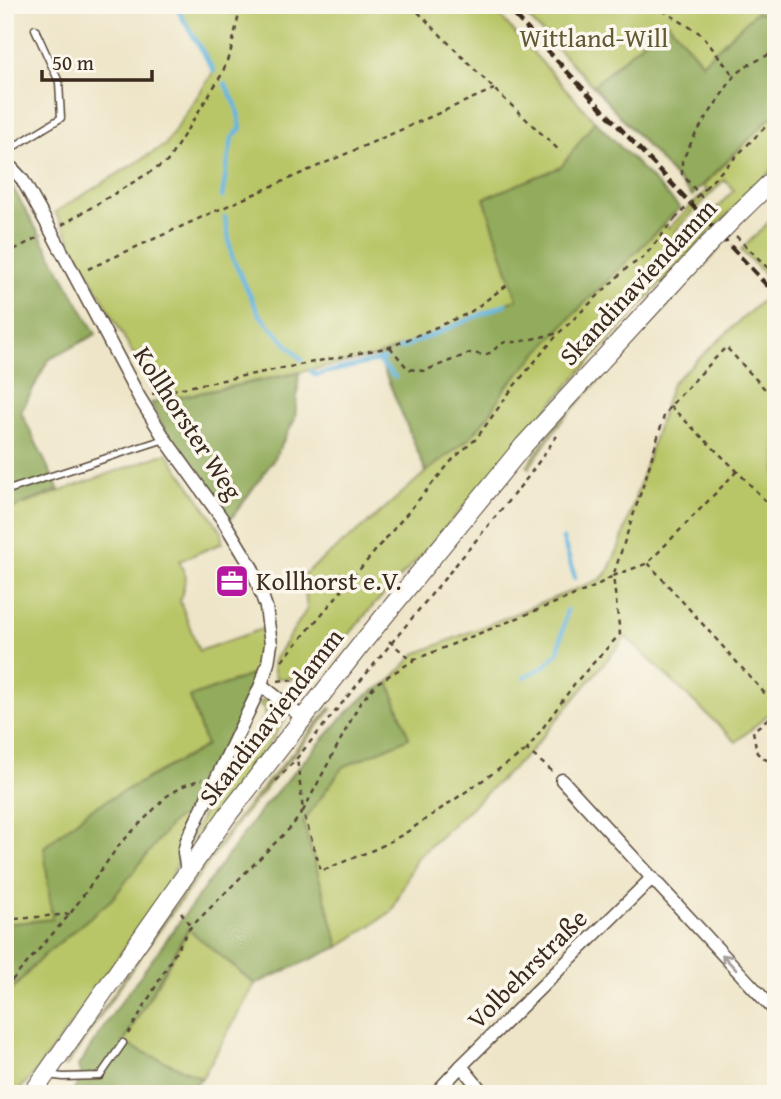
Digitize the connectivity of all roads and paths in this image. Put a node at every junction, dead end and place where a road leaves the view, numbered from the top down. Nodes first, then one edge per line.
1 (241, 5) edge
2 (411, 5) edge
3 (553, 5) edge
4 (655, 7) edge
5 (35, 29) dead end
6 (776, 51) edge
7 (734, 76) junction
8 (494, 89) junction
9 (776, 116) edge
10 (5, 152) edge
11 (561, 152) dead end
12 (5, 161) edge
13 (682, 174) dead end
14 (776, 177) edge
15 (51, 231) junction
16 (5, 254) edge
17 (75, 275) junction
18 (507, 285) dead end
19 (559, 333) junction
20 (390, 347) junction
21 (139, 397) junction
22 (776, 401) edge
23 (670, 406) junction
24 (563, 428) dead end
25 (165, 439) junction
26 (737, 471) junction
27 (5, 491) edge
28 (776, 512) edge
29 (648, 564) junction
30 (613, 576) junction
31 (391, 643) junction
32 (416, 659) junction
33 (261, 685) junction
34 (320, 697) junction
35 (776, 706) edge
36 (776, 712) edge
37 (303, 718) junction
38 (527, 750) junction
39 (297, 758) junction
40 (776, 767) edge
41 (220, 772) junction
42 (562, 780) joint
43 (269, 789) dead end
44 (303, 811) junction
45 (187, 872) junction
46 (652, 878) junction
47 (180, 910) dead end
48 (70, 914) junction
49 (5, 920) edge
50 (191, 927) junction
51 (5, 988) edge
52 (776, 1012) edge
53 (123, 1043) joint
54 (461, 1066) junction
55 (46, 1074) junction
56 (32, 1094) edge
57 (435, 1094) edge
58 (484, 1094) edge

1 - 15 path
2 - 8 path
3 - 4 path
4 - 7 path
5 - 10 lane
6 - 7 path
7 - 13 path
8 - 11 path
8 - 17 path
9 - 19 path, bridge
12 - 15 street, Kollhorster Weg
14 - 34 main road, Skandinaviendamm, bridge
15 - 16 path
15 - 17 street, Kollhorster Weg
17 - 21 street, Kollhorster Weg
18 - 20 path
19 - 20 path
19 - 33 path
20 - 21 path
21 - 25 street, Kollhorster Weg
22 - 23 path
23 - 26 path
23 - 30 path
24 - 31 path
25 - 27 lane
25 - 33 street, Kollhorster Weg
26 - 28 path
26 - 29 path
29 - 30 path
29 - 35 path
30 - 32 path
30 - 38 path
31 - 32 path
31 - 39 path
32 - 44 path
33 - 34 path
33 - 37 street
33 - 41 street, Kollhorster Weg
34 - 37 main road, Skandinaviendamm
36 - 40 path
37 - 45 main road, Skandinaviendamm
38 - 42 path
38 - 44 path
39 - 43 path
39 - 44 path
41 - 45 street, Kollhorster Weg
41 - 48 path
42 - 46 street
44 - 50 path
45 - 55 main road, Skandinaviendamm
52 -> 46 street
46 - 54 street, Volbehrstraße
47 - 50 path
48 - 49 path
48 - 51 path
50 - 53 path
53 - 55 lane
54 - 57 street, Volbehrstraße
54 - 58 street
55 - 56 main road, Skandinaviendamm

